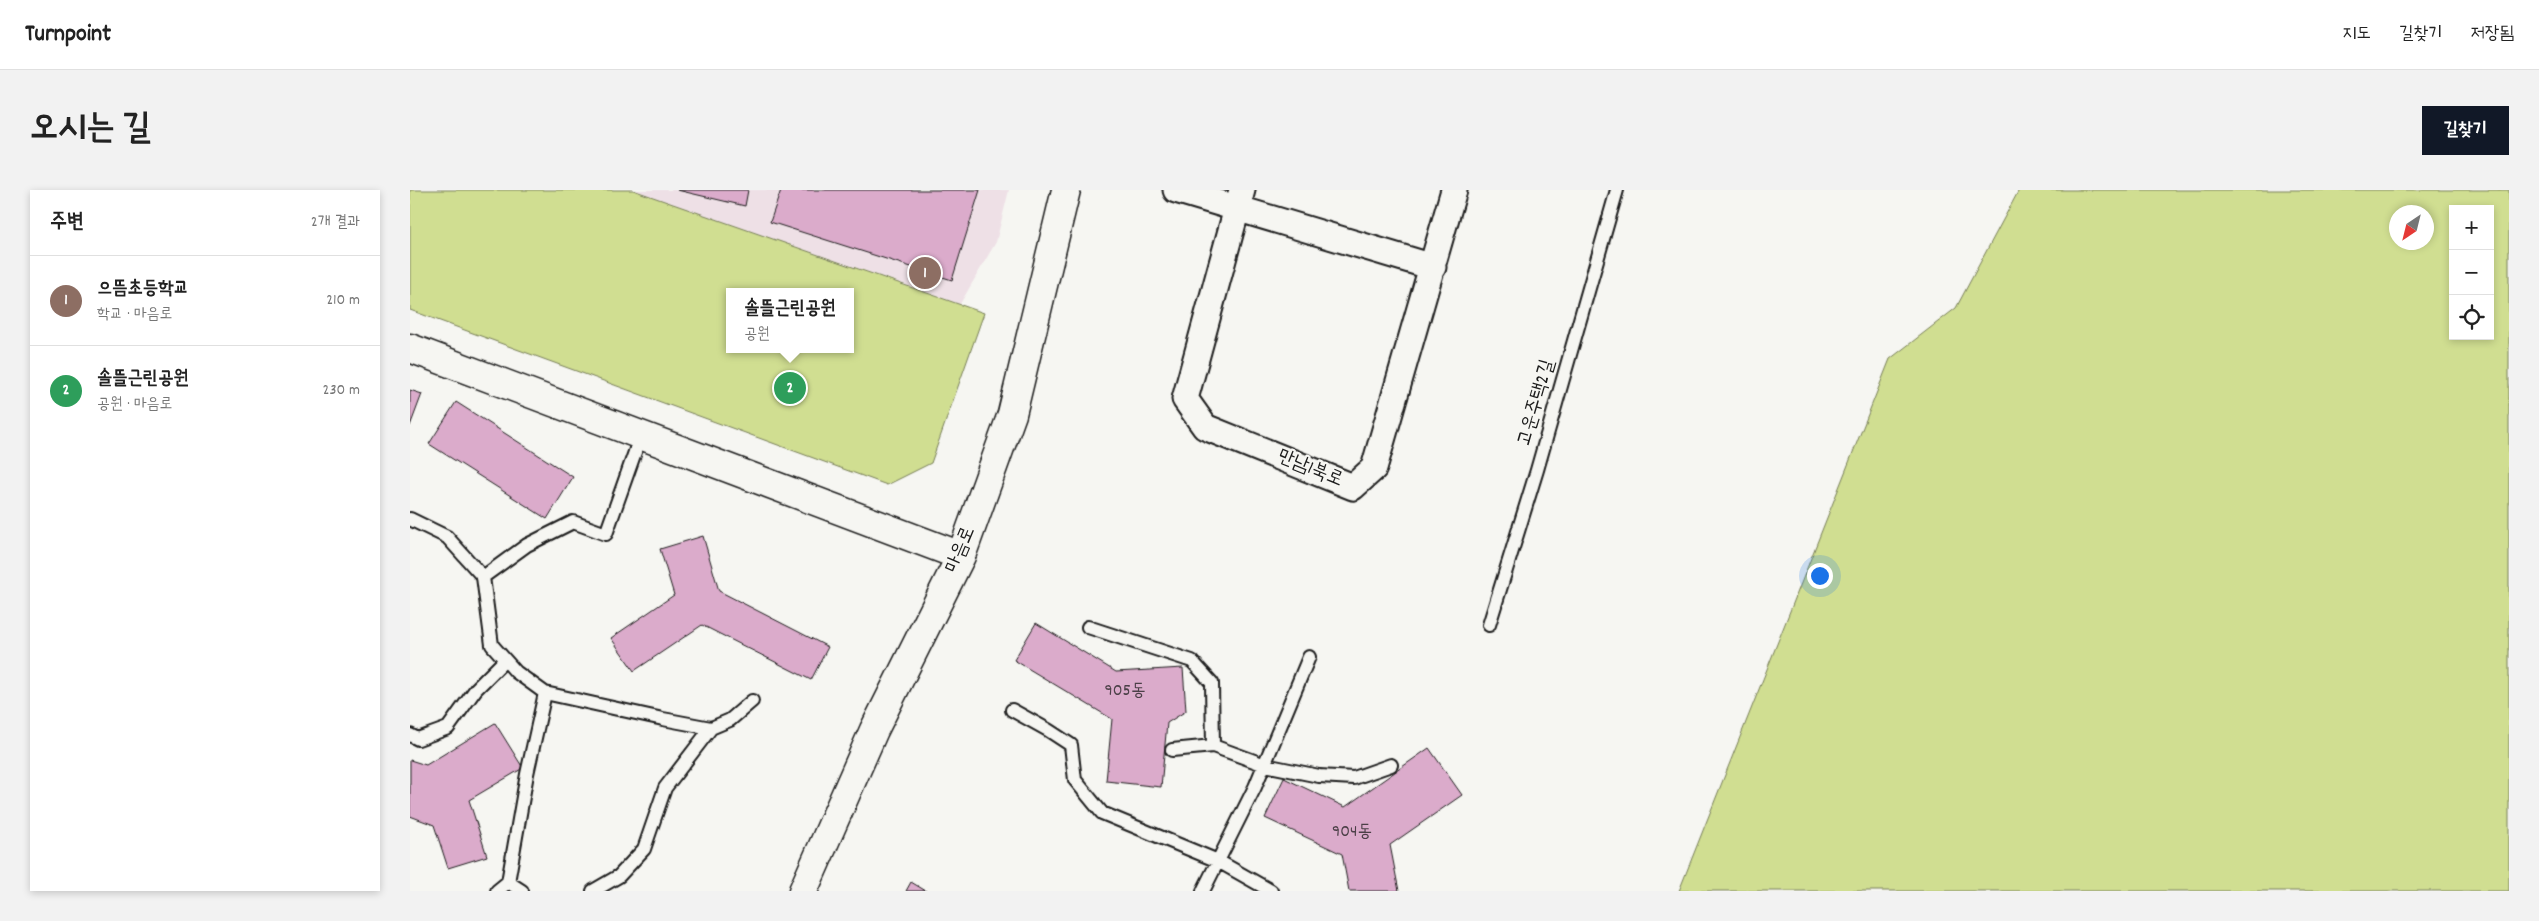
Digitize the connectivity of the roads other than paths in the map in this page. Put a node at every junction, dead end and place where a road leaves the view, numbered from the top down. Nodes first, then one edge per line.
1 (1066, 190) edge
2 (1176, 190) edge
3 (1454, 190) edge
4 (1617, 190) edge
5 (1239, 199) edge
6 (1433, 267) junction
7 (410, 348) edge
8 (641, 435) junction
9 (410, 518) edge
10 (961, 556) junction
11 (483, 577) junction
12 (1489, 625) dead end
13 (1088, 627) dead end
14 (1309, 657) dead end
15 (505, 660) junction
16 (546, 693) junction
17 (752, 701) dead end
18 (1012, 710) dead end
19 (711, 728) junction
20 (410, 735) edge
21 (1213, 746) junction
22 (1172, 750) dead end
23 (1265, 764) junction
24 (1391, 765) dead end
25 (1218, 861) junction
26 (508, 882) junction
27 (497, 891) edge
28 (522, 891) edge
29 (593, 891) edge
30 (803, 891) edge
31 (1203, 891) edge
32 (1271, 891) edge

1 - 10 street, 마음로
2 - 5 street
3 - 6 street, 만남1북로
4 - 12 lane, 고운주택2길
5 - 6 street
5 - 6 street, 만남1북로
7 - 8 street
8 - 10 street
8 - 11 lane
9 - 11 lane
10 - 30 street, 마음로
11 - 15 lane
13 - 21 lane
14 - 23 lane
15 - 16 lane
15 - 20 lane
16 - 19 lane
16 - 26 lane
17 - 19 lane
18 - 25 lane
19 - 29 lane
21 - 22 lane
21 - 23 lane
23 - 24 lane
23 - 25 lane
25 - 31 lane
25 - 32 lane
26 - 27 lane
26 - 28 lane

